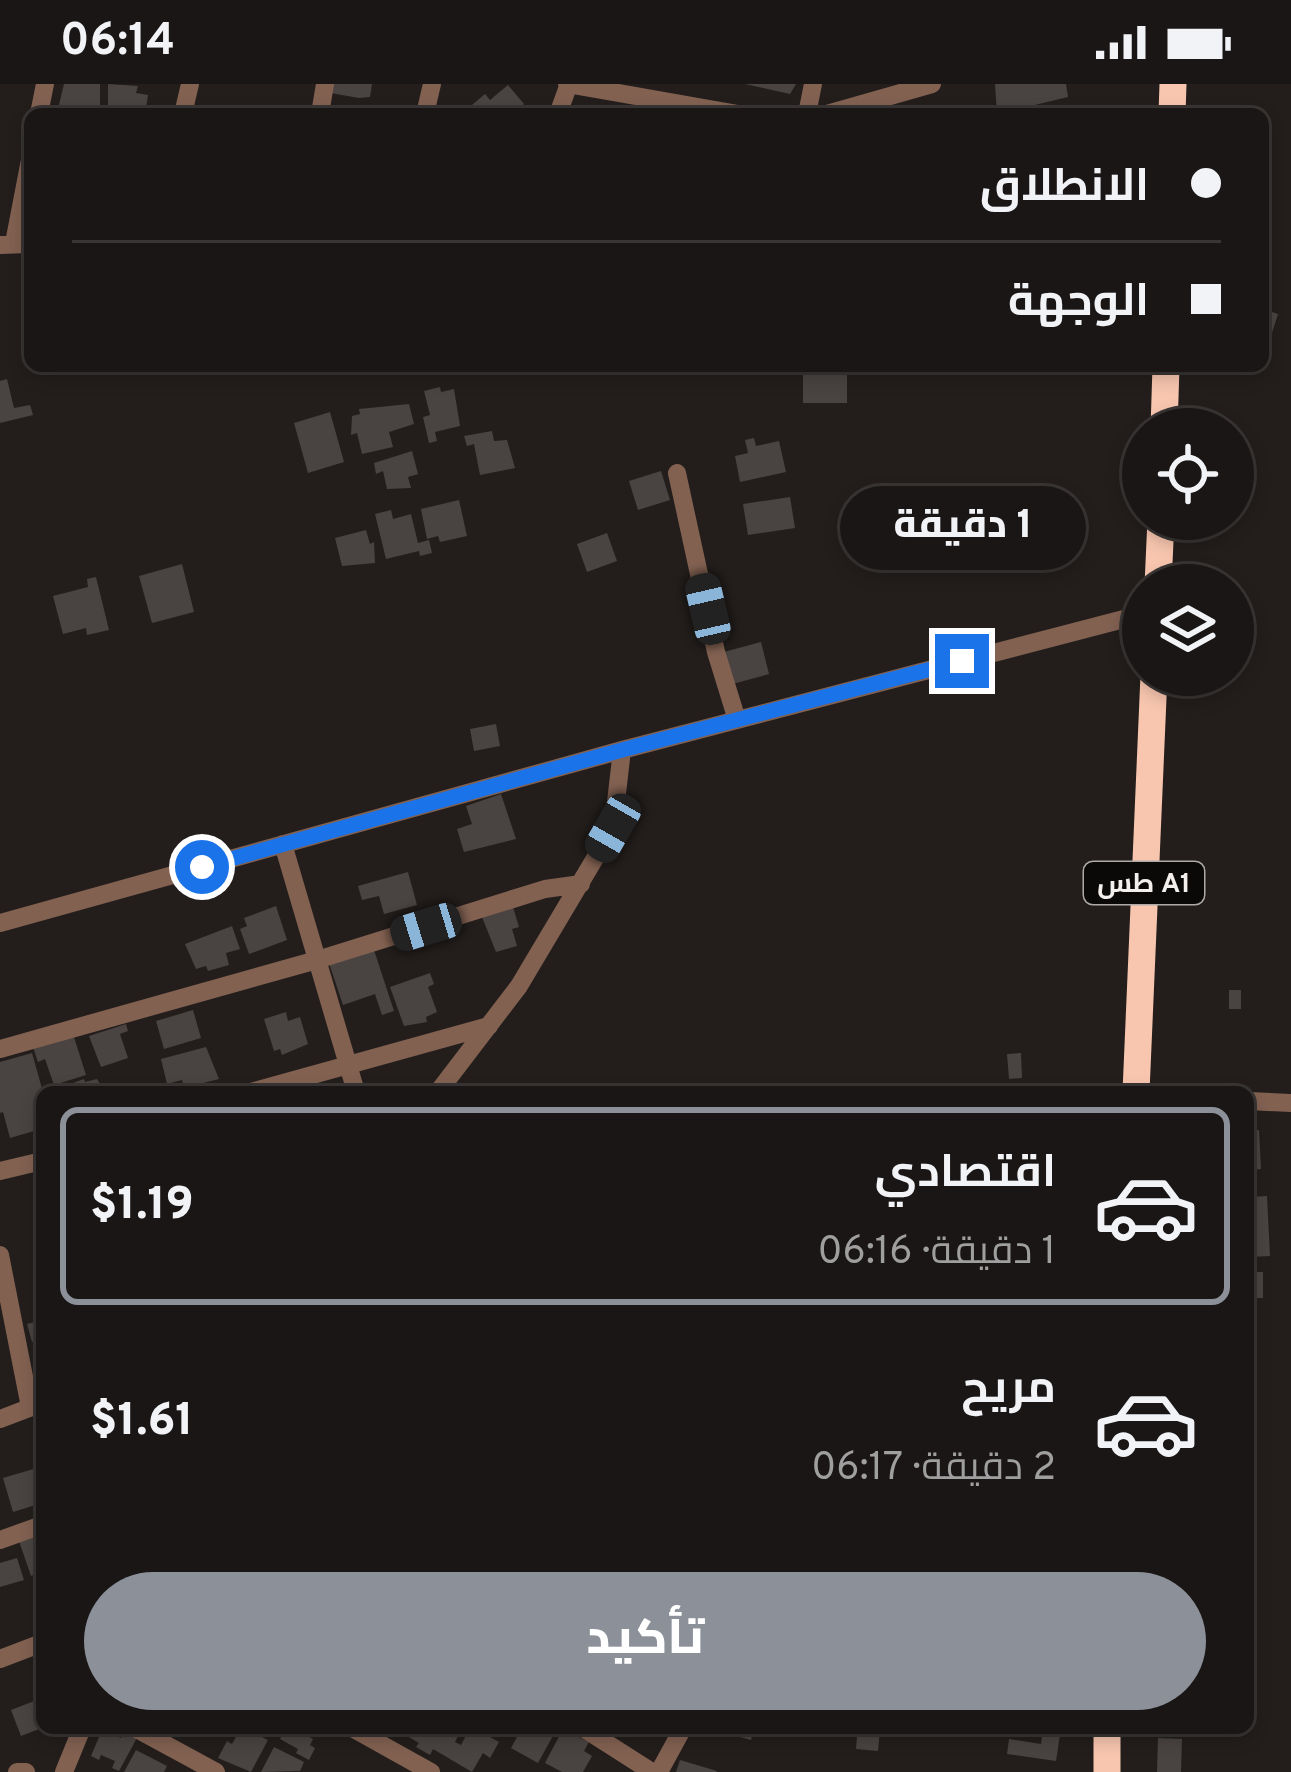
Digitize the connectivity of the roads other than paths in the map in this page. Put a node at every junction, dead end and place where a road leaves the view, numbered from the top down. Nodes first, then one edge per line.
1 (568, 84) edge
2 (691, 84) edge
3 (932, 84) edge
4 (687, 105) junction
5 (704, 108) edge
6 (848, 108) edge
7 (24, 192) edge
8 (14, 244) edge
9 (1166, 372) edge
10 (1165, 408) edge
11 (677, 472) dead end
12 (1122, 619) edge
13 (1153, 696) edge
14 (736, 720) junction
15 (622, 750) junction
16 (284, 844) junction
17 (581, 884) junction
18 (0, 923) edge
19 (317, 960) junction
20 (489, 1026) junction
21 (0, 1049) edge
22 (348, 1065) junction
23 (273, 1086) edge
24 (354, 1086) edge
25 (443, 1086) edge
26 (1136, 1086) edge
27 (1254, 1101) edge
28 (1291, 1103) edge
29 (36, 1162) edge
30 (0, 1171) edge
31 (0, 1255) edge
32 (36, 1405) edge
33 (0, 1419) edge
34 (36, 1527) edge
35 (0, 1540) edge
36 (36, 1645) edge
37 (0, 1659) edge
38 (80, 1734) edge
39 (146, 1734) edge
40 (363, 1734) edge
41 (593, 1734) edge
42 (679, 1734) edge
43 (1102, 1734) edge
44 (17, 1772) edge
45 (26, 1772) edge
46 (64, 1772) edge
47 (215, 1772) edge
48 (431, 1772) edge
49 (656, 1772) edge
50 (1107, 1772) edge

1 - 4 street
2 - 4 street
3 - 6 street
4 - 5 street
7 - 8 street
9 - 10 highway
11 - 14 street
12 - 14 street
13 - 26 highway, طس A1
14 - 15 street
15 - 16 street
15 - 17 street
16 - 18 street
16 - 19 street
17 - 19 street
17 - 20 street
19 - 21 street
19 - 22 street
20 - 22 street
20 - 25 street
22 - 23 street
22 - 24 street
27 - 28 street
29 - 30 street
31 - 32 street
32 - 33 street
34 - 35 street
36 - 37 street
38 - 46 street
39 - 47 street
40 - 48 street
41 - 49 street
42 - 49 street
43 - 50 highway
44 - 45 street

